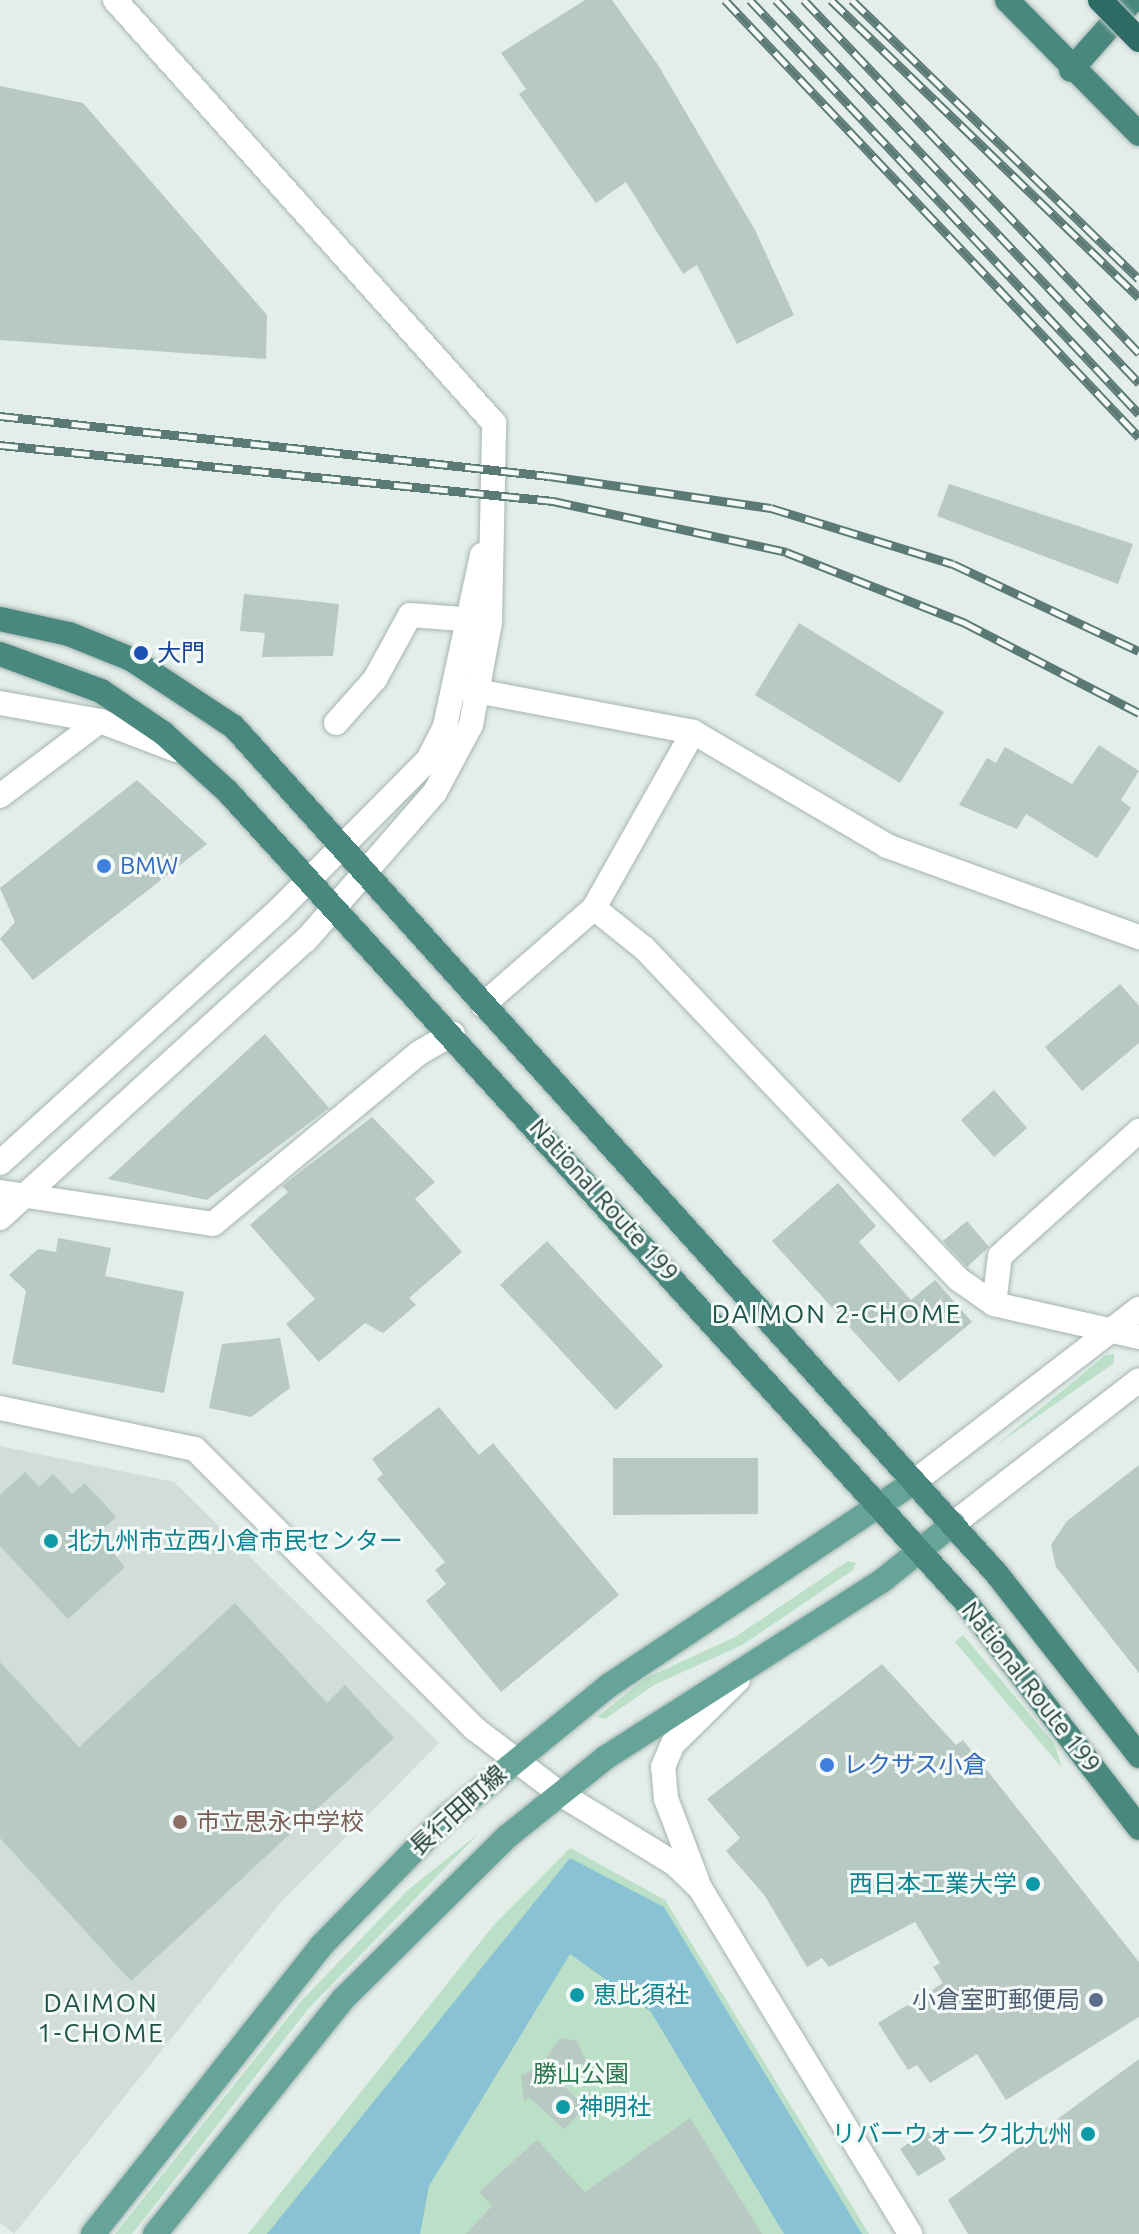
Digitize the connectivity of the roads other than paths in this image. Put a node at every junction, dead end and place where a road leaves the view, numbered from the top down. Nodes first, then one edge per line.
1 (115, 0) edge
2 (1007, 0) edge
3 (1120, 6) edge
4 (1139, 39) edge
5 (1071, 70) junction
6 (1139, 134) edge
7 (0, 619) edge
8 (479, 620) junction
9 (38, 627) junction
10 (0, 630) edge
11 (0, 654) edge
12 (455, 687) junction
13 (480, 691) junction
14 (0, 703) edge
15 (100, 721) junction
16 (336, 723) dead end
17 (693, 732) junction
18 (196, 761) junction
19 (0, 796) edge
20 (343, 849) junction
21 (364, 874) junction
22 (312, 880) junction
23 (337, 908) junction
24 (594, 908) junction
25 (1139, 937) edge
26 (483, 1005) junction
27 (453, 1033) junction
28 (1139, 1131) edge
29 (0, 1163) edge
30 (12, 1194) edge
31 (0, 1218) edge
32 (994, 1304) junction
33 (1139, 1309) edge
34 (1111, 1329) junction
35 (1139, 1337) edge
36 (1139, 1380) edge
37 (0, 1408) edge
38 (914, 1482) junction
39 (879, 1506) junction
40 (953, 1524) junction
41 (921, 1550) junction
42 (751, 1667) junction
43 (1139, 1756) edge
44 (512, 1761) junction
45 (559, 1793) junction
46 (1139, 1828) edge
47 (700, 1888) junction
48 (93, 2234) edge
49 (155, 2234) edge
50 (910, 2234) edge

1 - 8 street
2 - 5 highway
3 - 4 highway, bridge
3 - 5 highway
5 - 6 highway
7 - 9 highway, National Route 199
8 - 12 street
8 - 13 street
8 - 16 street
9 - 10 highway
9 - 20 highway, National Route 199
11 - 18 highway, National Route 199
12 - 13 street
12 - 20 street
13 - 17 street
13 - 21 street
14 - 15 street
15 - 18 street
15 - 19 street
17 - 24 street
17 - 25 street
18 - 22 highway, National Route 199
20 - 21 highway, National Route 199
20 - 22 street
21 - 23 street
21 - 26 highway, National Route 199
22 - 23 highway, National Route 199
22 - 29 street
23 - 27 highway, National Route 199
23 - 30 street
24 - 26 street
24 - 32 street
26 - 38 highway, National Route 199
27 - 30 street
27 - 39 highway, National Route 199
28 - 32 street
30 - 31 street
32 - 34 street
33 - 34 street
34 - 35 street
34 - 38 street
36 - 40 street
37 - 44 street
38 - 39 main road, 長行田町線
38 - 40 highway, National Route 199
39 - 41 highway, National Route 199
39 - 44 main road, 長行田町線
40 - 41 main road
40 - 43 highway, National Route 199
41 - 42 main road
41 - 46 highway, National Route 199
42 - 45 main road
42 - 47 street
44 - 45 street
44 - 48 main road, 長行田町線
45 - 47 street
45 - 49 main road
47 - 50 street

